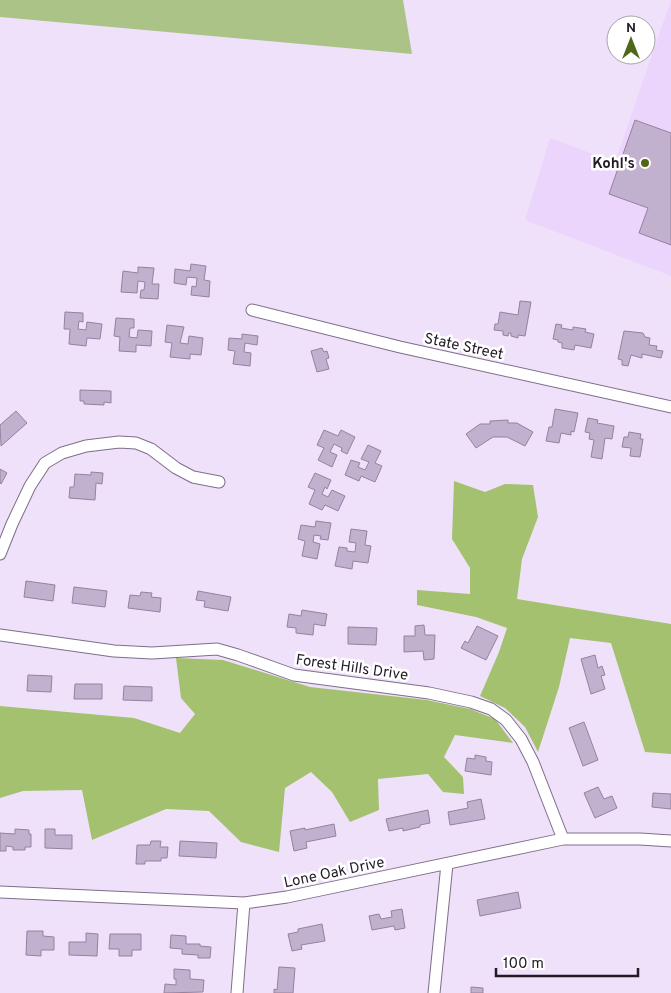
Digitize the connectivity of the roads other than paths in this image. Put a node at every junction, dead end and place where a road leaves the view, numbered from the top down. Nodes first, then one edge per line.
1 (252, 310) dead end
2 (671, 407) edge
3 (219, 482) dead end
4 (0, 554) edge
5 (0, 635) edge
6 (563, 839) junction
7 (671, 840) edge
8 (446, 864) junction
9 (0, 892) edge
10 (244, 903) junction
11 (237, 993) edge
12 (434, 993) edge

1 - 2 street, State Street
3 - 4 street
5 - 6 street, Forest Hills Drive
6 - 7 street, Lone Oak Drive
6 - 8 street, Lone Oak Drive
8 - 10 street, Lone Oak Drive
8 - 12 street
9 - 10 street, Lone Oak Drive
10 - 11 street

